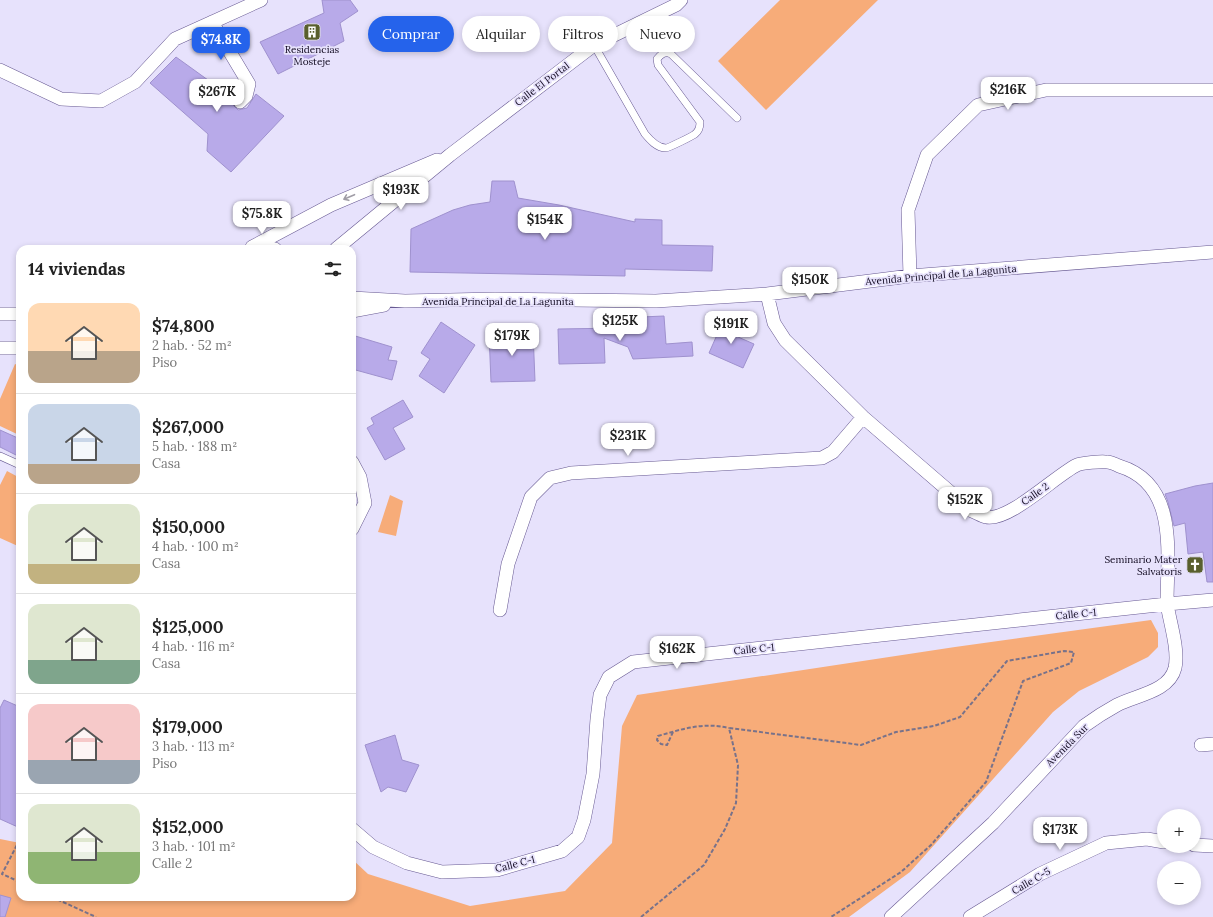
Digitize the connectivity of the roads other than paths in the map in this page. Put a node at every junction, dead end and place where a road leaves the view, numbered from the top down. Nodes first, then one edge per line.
1 (261, 0) edge
2 (681, 0) edge
3 (212, 22) junction
4 (618, 33) edge
5 (584, 52) edge
6 (599, 52) edge
7 (0, 70) edge
8 (1213, 90) edge
9 (240, 102) dead end
10 (737, 118) dead end
11 (450, 155) junction
12 (256, 245) edge
13 (341, 245) edge
14 (1213, 252) edge
15 (910, 276) junction
16 (767, 294) junction
17 (356, 298) edge
18 (406, 301) junction
19 (356, 310) edge
20 (0, 314) edge
21 (16, 314) edge
22 (0, 348) edge
23 (16, 348) edge
24 (863, 417) junction
25 (0, 456) edge
26 (16, 462) edge
27 (356, 470) edge
28 (356, 521) edge
29 (1213, 600) edge
30 (1167, 604) junction
31 (500, 610) dead end
32 (356, 833) edge
33 (1157, 841) edge
34 (1201, 845) edge
35 (1213, 846) edge
36 (891, 917) edge
37 (970, 917) edge

1 - 3 street
2 - 4 street, Calle El Portal
3 - 7 street
3 - 9 street
5 - 11 street, Calle El Portal
6 - 10 lane
8 - 15 street
11 -> 12 street, Calle El Portal
11 - 13 street, Calle El Portal
14 - 15 street, Avenida Principal de La Lagunita
15 - 16 street, Avenida Principal de La Lagunita
16 - 18 street, Avenida Principal de La Lagunita
16 - 24 street, Calle 2
17 - 18 street, Avenida Principal de La Lagunita
18 - 19 street, Avenida Principal de La Lagunita
20 - 21 street
22 - 23 street
24 - 30 street, Calle 2
24 - 31 street
25 - 26 lane
27 - 28 street
29 - 30 street
30 - 32 street, Calle C-1
30 - 36 street, Avenida Sur
33 - 37 street, Calle C-5
34 - 35 street

